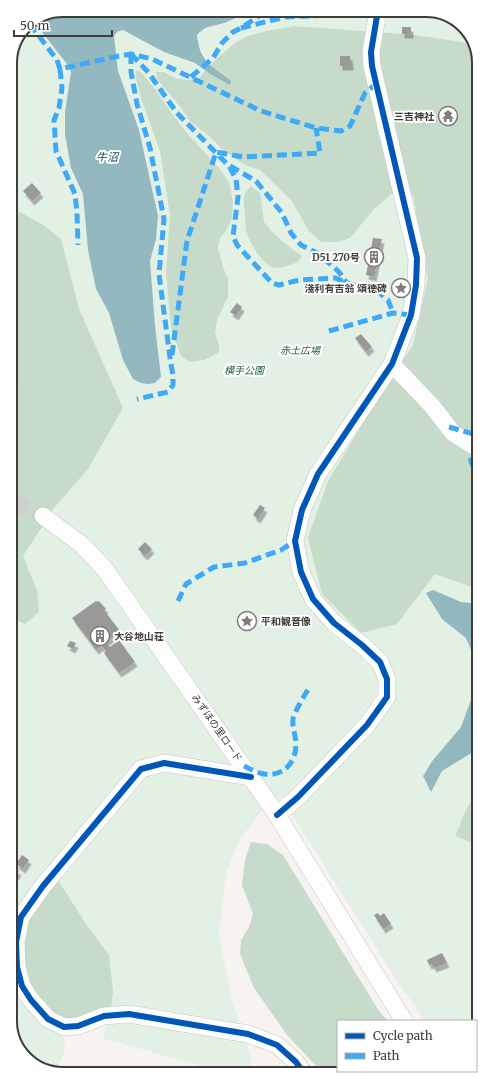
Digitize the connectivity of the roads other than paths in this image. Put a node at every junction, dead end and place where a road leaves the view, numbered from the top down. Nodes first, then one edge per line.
1 (377, 17) edge
2 (392, 364) junction
3 (472, 445) edge
4 (43, 516) tunnel mouth
5 (251, 777) junction
6 (277, 815) junction
7 (17, 937) edge
8 (17, 967) edge
9 (403, 1020) edge
10 (300, 1067) edge

1 - 2 street
2 - 3 street
2 - 6 street
4 - 5 street, みずほの里ロード
5 - 6 street, みずほの里ロード
5 - 7 street
6 - 9 street, みずほの里ロード
8 - 10 street

